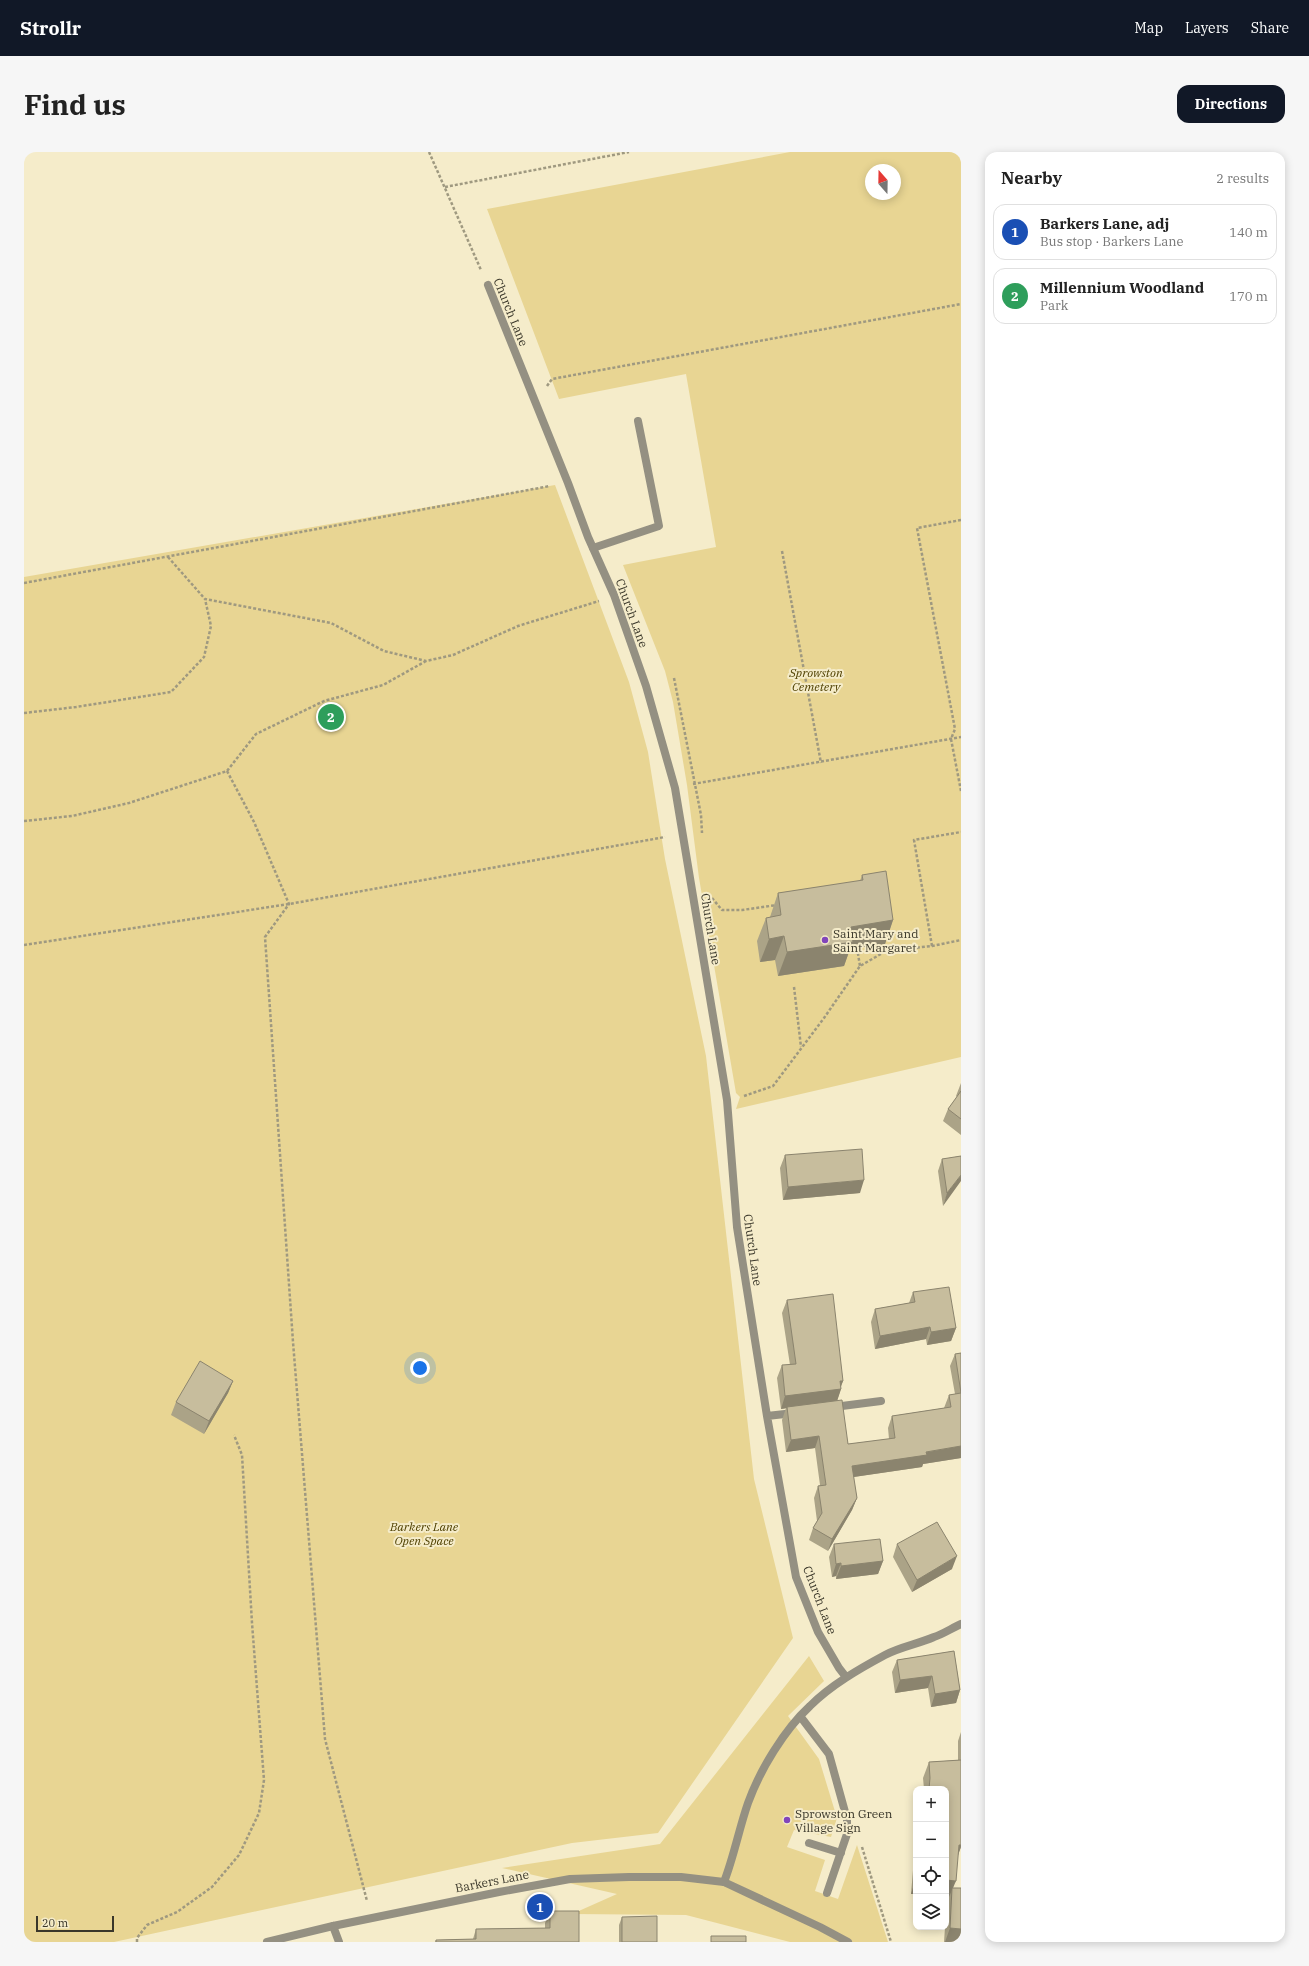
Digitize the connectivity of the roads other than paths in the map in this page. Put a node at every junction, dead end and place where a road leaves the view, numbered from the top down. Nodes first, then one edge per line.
1 (488, 285) road end
2 (638, 421) dead end
3 (593, 548) junction
4 (881, 1401) dead end
5 (828, 1408) edge
6 (805, 1411) edge
7 (767, 1416) junction
8 (961, 1624) edge
9 (846, 1677) junction
10 (800, 1716) junction
11 (809, 1843) dead end
12 (841, 1853) junction
13 (724, 1882) junction
14 (827, 1893) dead end
15 (333, 1926) junction
16 (267, 1942) edge
17 (339, 1942) edge
18 (848, 1942) edge

1 - 3 street, Church Lane
2 - 3 street
3 - 7 street, Church Lane
4 - 5 street
6 - 7 street
7 - 9 street, Church Lane
8 - 9 street
9 - 10 street
10 - 12 street
10 - 13 street
11 - 12 street
12 - 14 street
13 - 15 street, Barkers Lane
13 - 18 street
15 - 16 street, Barkers Lane
15 - 17 street

